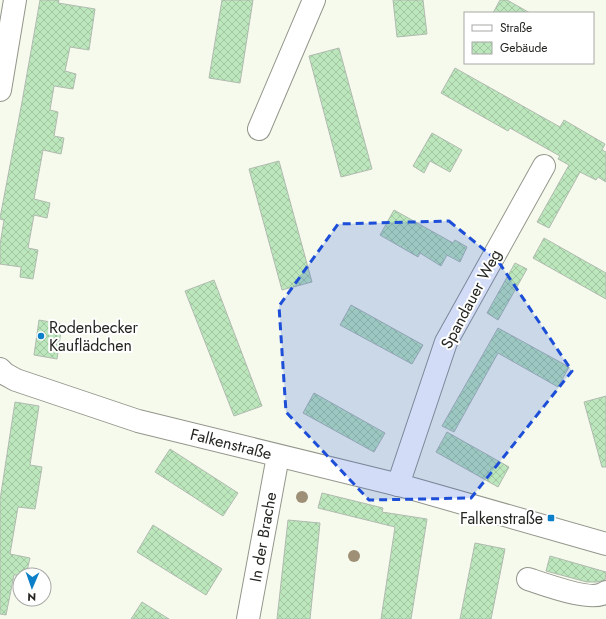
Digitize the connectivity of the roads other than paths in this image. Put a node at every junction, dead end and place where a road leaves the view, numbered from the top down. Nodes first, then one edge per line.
1 (15, 0) edge
2 (314, 0) edge
3 (0, 90) edge
4 (259, 129) dead end
5 (544, 166) dead end
6 (0, 373) edge
7 (278, 456) junction
8 (398, 485) junction
9 (606, 544) edge
10 (528, 579) dead end
11 (606, 592) edge
12 (248, 619) edge

1 - 3 street
2 - 4 street
5 - 8 street, Spandauer Weg
6 - 7 street, Falkenstraße
7 - 8 street, Falkenstraße
7 - 12 street, In der Brache
8 - 9 street, Falkenstraße
10 - 11 street

